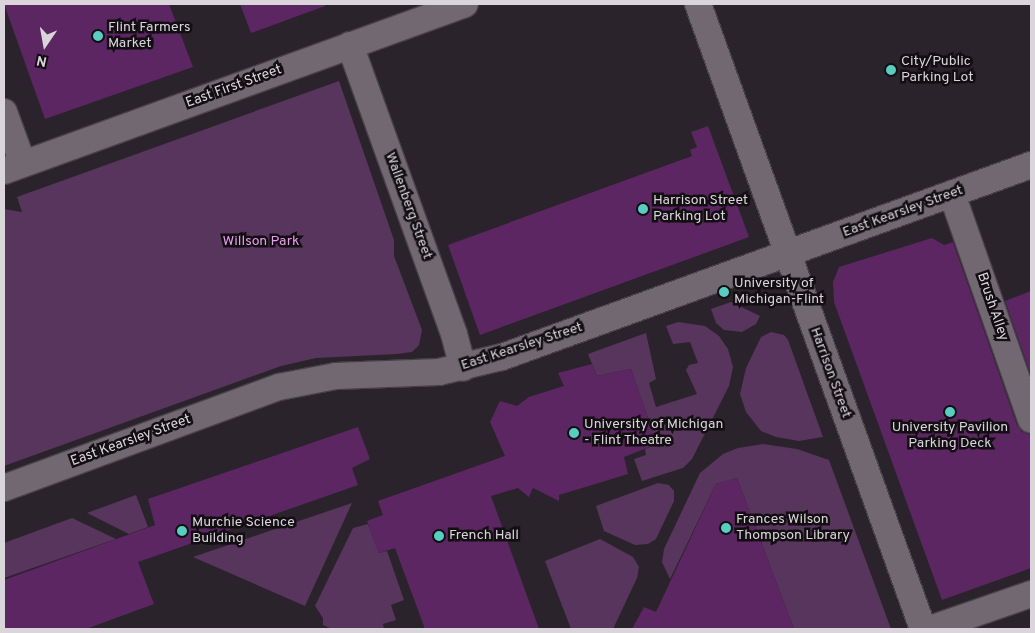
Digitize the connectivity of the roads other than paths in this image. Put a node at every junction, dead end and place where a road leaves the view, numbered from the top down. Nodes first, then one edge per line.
1 (465, 4) edge
2 (698, 4) edge
3 (350, 45) junction
4 (4, 112) edge
5 (1031, 166) edge
6 (13, 168) edge
7 (952, 194) junction
8 (788, 254) junction
9 (463, 368) junction
10 (1031, 420) edge
11 (4, 488) edge
12 (1031, 594) edge
13 (923, 629) edge
14 (930, 629) edge

1 - 3 street, East First Street
2 - 8 street, Harrison Street
3 - 6 street, East First Street
3 - 9 street, Wallenberg Street
4 - 6 street
5 - 7 street, East Kearsley Street
7 - 8 street, East Kearsley Street
7 - 10 street, Brush Alley
8 - 9 street, East Kearsley Street
8 - 13 street, Harrison Street
9 - 11 street, East Kearsley Street
12 - 14 street

